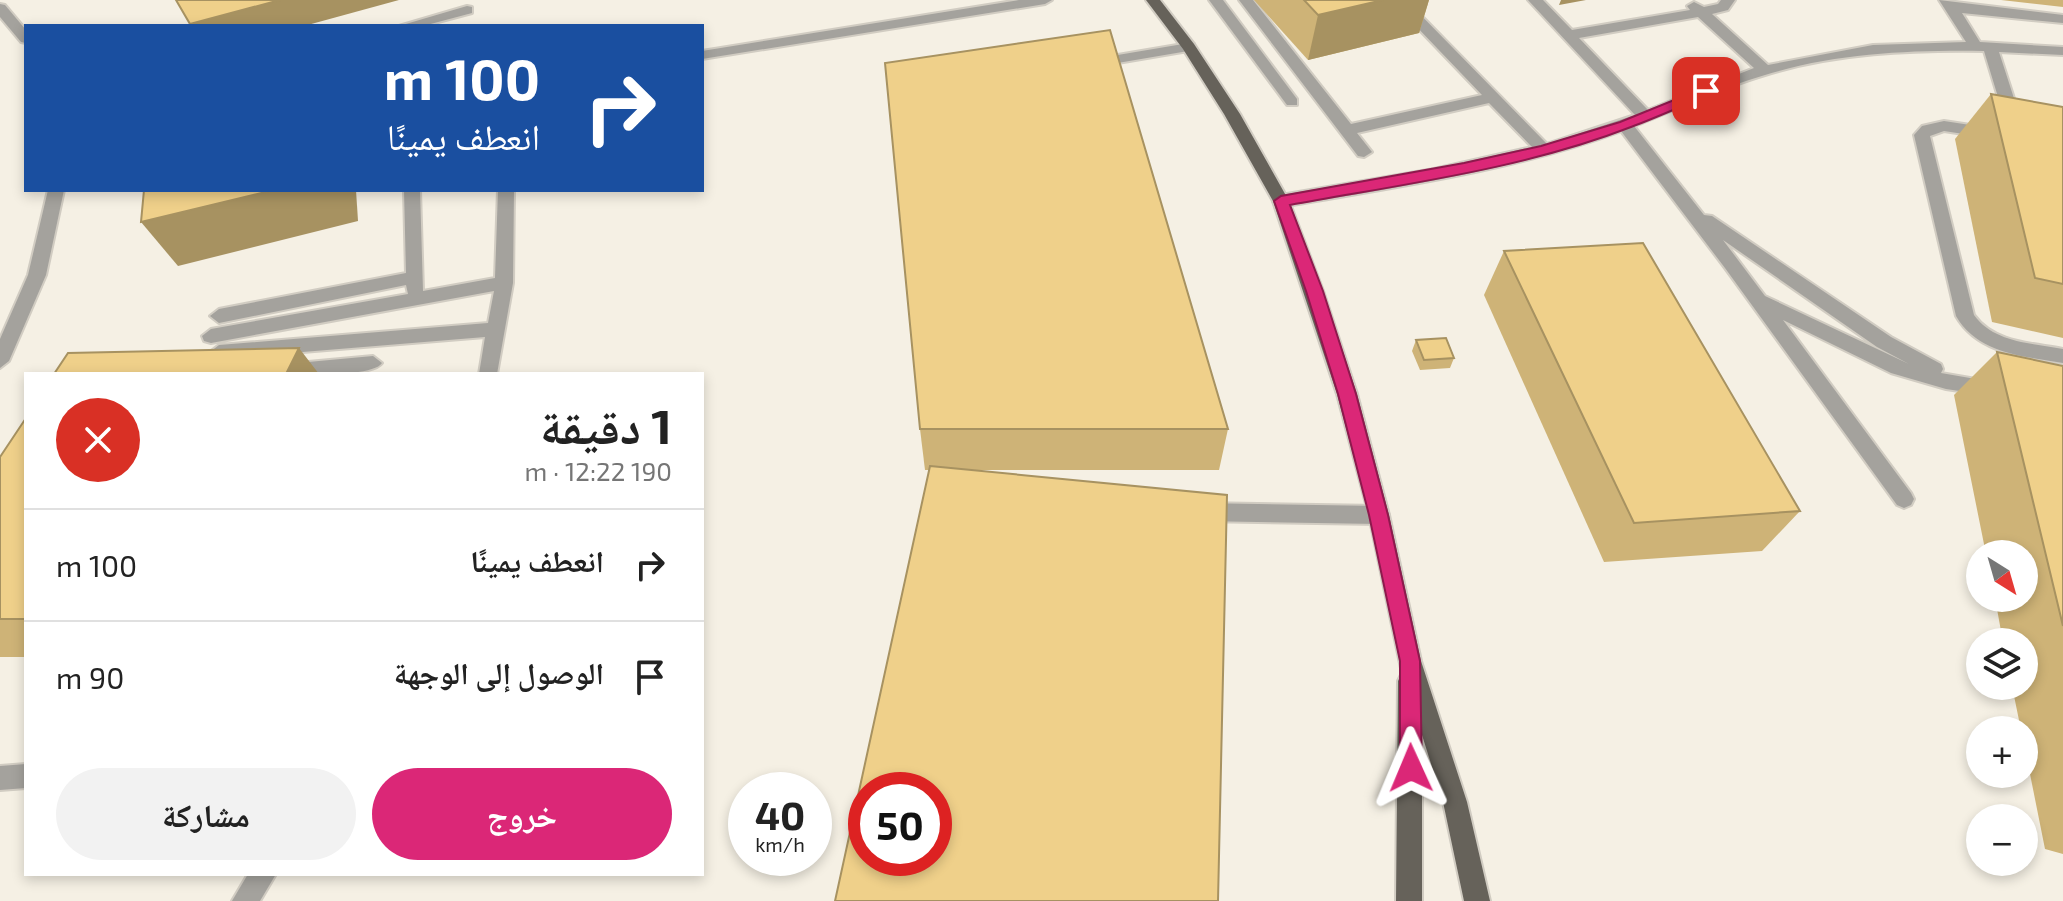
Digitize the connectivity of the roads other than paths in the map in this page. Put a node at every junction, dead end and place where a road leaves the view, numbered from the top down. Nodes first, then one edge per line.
1 (1045, 0) edge
2 (1153, 0) edge
3 (1216, 0) edge
4 (1246, 0) edge
5 (1398, 0) edge
6 (1535, 0) edge
7 (1687, 0) edge
8 (1728, 0) edge
9 (1948, 4) edge
10 (464, 5) edge
11 (0, 8) edge
12 (1701, 12) junction
13 (2063, 19) edge
14 (412, 24) edge
15 (472, 24) edge
16 (1569, 35) junction
17 (24, 37) edge
18 (1189, 47) junction
19 (1983, 47) junction
20 (2063, 51) edge
21 (704, 55) edge
22 (1085, 64) edge
23 (1765, 70) junction
24 (1493, 97) junction
25 (1292, 102) dead end
26 (1646, 117) junction
27 (1625, 125) junction
28 (1347, 130) junction
29 (1544, 150) junction
30 (1364, 152) dead end
31 (56, 192) edge
32 (412, 192) edge
33 (506, 192) edge
34 (1281, 201) junction
35 (1696, 213) junction
36 (416, 277) junction
37 (504, 283) junction
38 (1754, 298) junction
39 (415, 301) junction
40 (219, 316) dead end
41 (496, 329) junction
42 (377, 337) junction
43 (2063, 356) edge
44 (0, 361) edge
45 (372, 369) edge
46 (301, 372) edge
47 (488, 372) edge
48 (1967, 383) junction
49 (2008, 392) edge
50 (1904, 499) dead end
51 (1180, 512) edge
52 (1379, 515) junction
53 (1410, 661) junction
54 (24, 776) edge
55 (0, 778) edge
56 (262, 876) edge
57 (245, 901) edge
58 (1409, 901) edge
59 (1477, 901) edge

1 - 21 street
2 - 18 main road
3 - 25 street
4 - 28 street
5 - 24 street
6 - 16 street
7 - 12 street
8 - 12 street
9 - 13 street
9 - 19 street
10 - 14 street
10 - 15 street
11 - 17 street
12 - 16 street
12 - 23 street
16 - 26 street
18 - 22 street
18 - 34 main road
19 - 20 street
19 - 23 street
19 - 43 street
23 - 26 street
24 - 28 street
24 - 29 street
26 - 27 street
27 - 29 street
27 - 35 street
28 - 30 street
29 - 34 street
31 - 44 street
32 - 36 street
33 - 37 street
34 - 52 main road
35 - 38 street
35 - 48 street
36 - 39 street
36 - 40 street
37 - 39 street
37 - 41 street
38 - 48 street
38 - 50 street
39 - 42 street
41 - 42 street
41 - 47 street
42 - 45 street
45 - 46 street
48 - 49 street
51 - 52 street
52 - 53 main road
53 - 58 main road
53 - 59 main road
54 - 55 street
56 - 57 street

